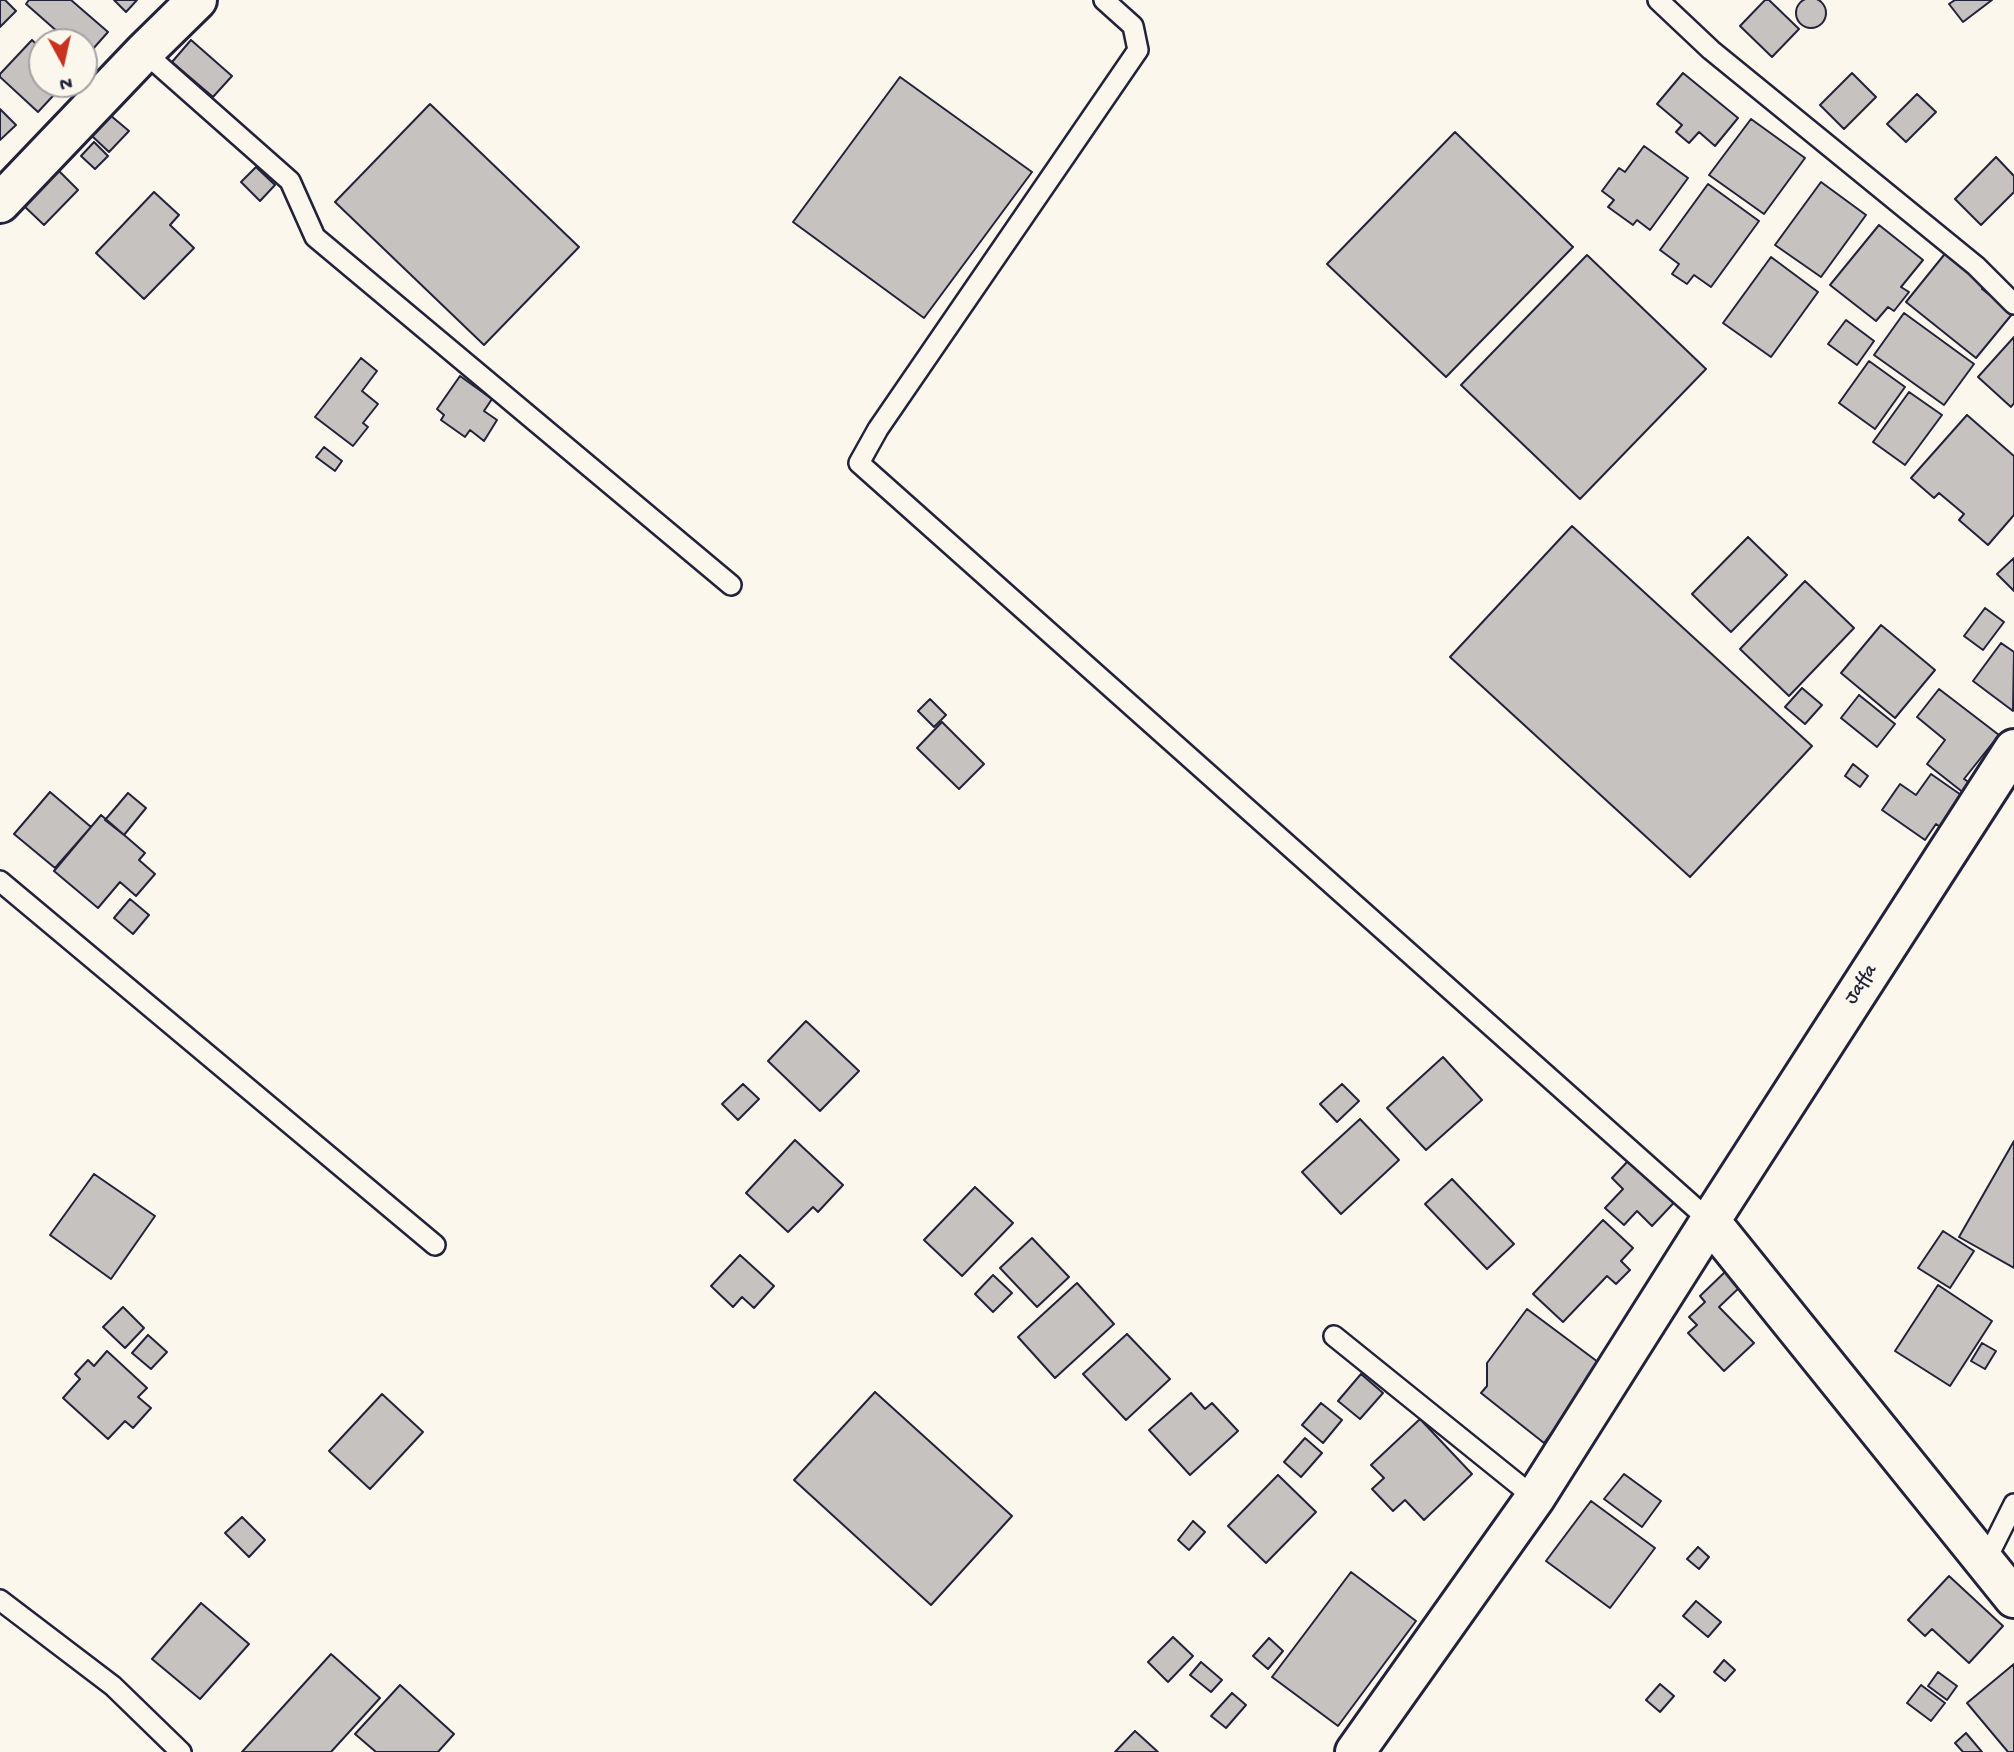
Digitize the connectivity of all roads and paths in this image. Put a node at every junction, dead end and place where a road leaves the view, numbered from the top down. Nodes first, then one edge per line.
1 (197, 0) edge
2 (1104, 0) edge
3 (1657, 0) edge
4 (144, 52) junction
5 (0, 203) edge
6 (2014, 304) edge
7 (731, 585) dead end
8 (2014, 749) edge
9 (0, 881) edge
10 (1710, 1221) junction
11 (435, 1245) dead end
12 (1334, 1336) dead end
13 (1535, 1498) junction
14 (2014, 1504) edge
15 (1985, 1562) junction
16 (2014, 1598) edge
17 (0, 1600) edge
18 (181, 1752) edge
19 (1355, 1752) edge

1 - 4 street
2 - 10 lane
3 - 6 lane
4 - 5 street
4 - 7 lane
8 - 10 street, Jaffa
9 - 11 lane
10 - 13 street, Jaffa
10 - 15 street
12 - 13 lane
13 - 19 street, Jaffa
14 - 15 lane
15 - 16 street
17 - 18 lane

